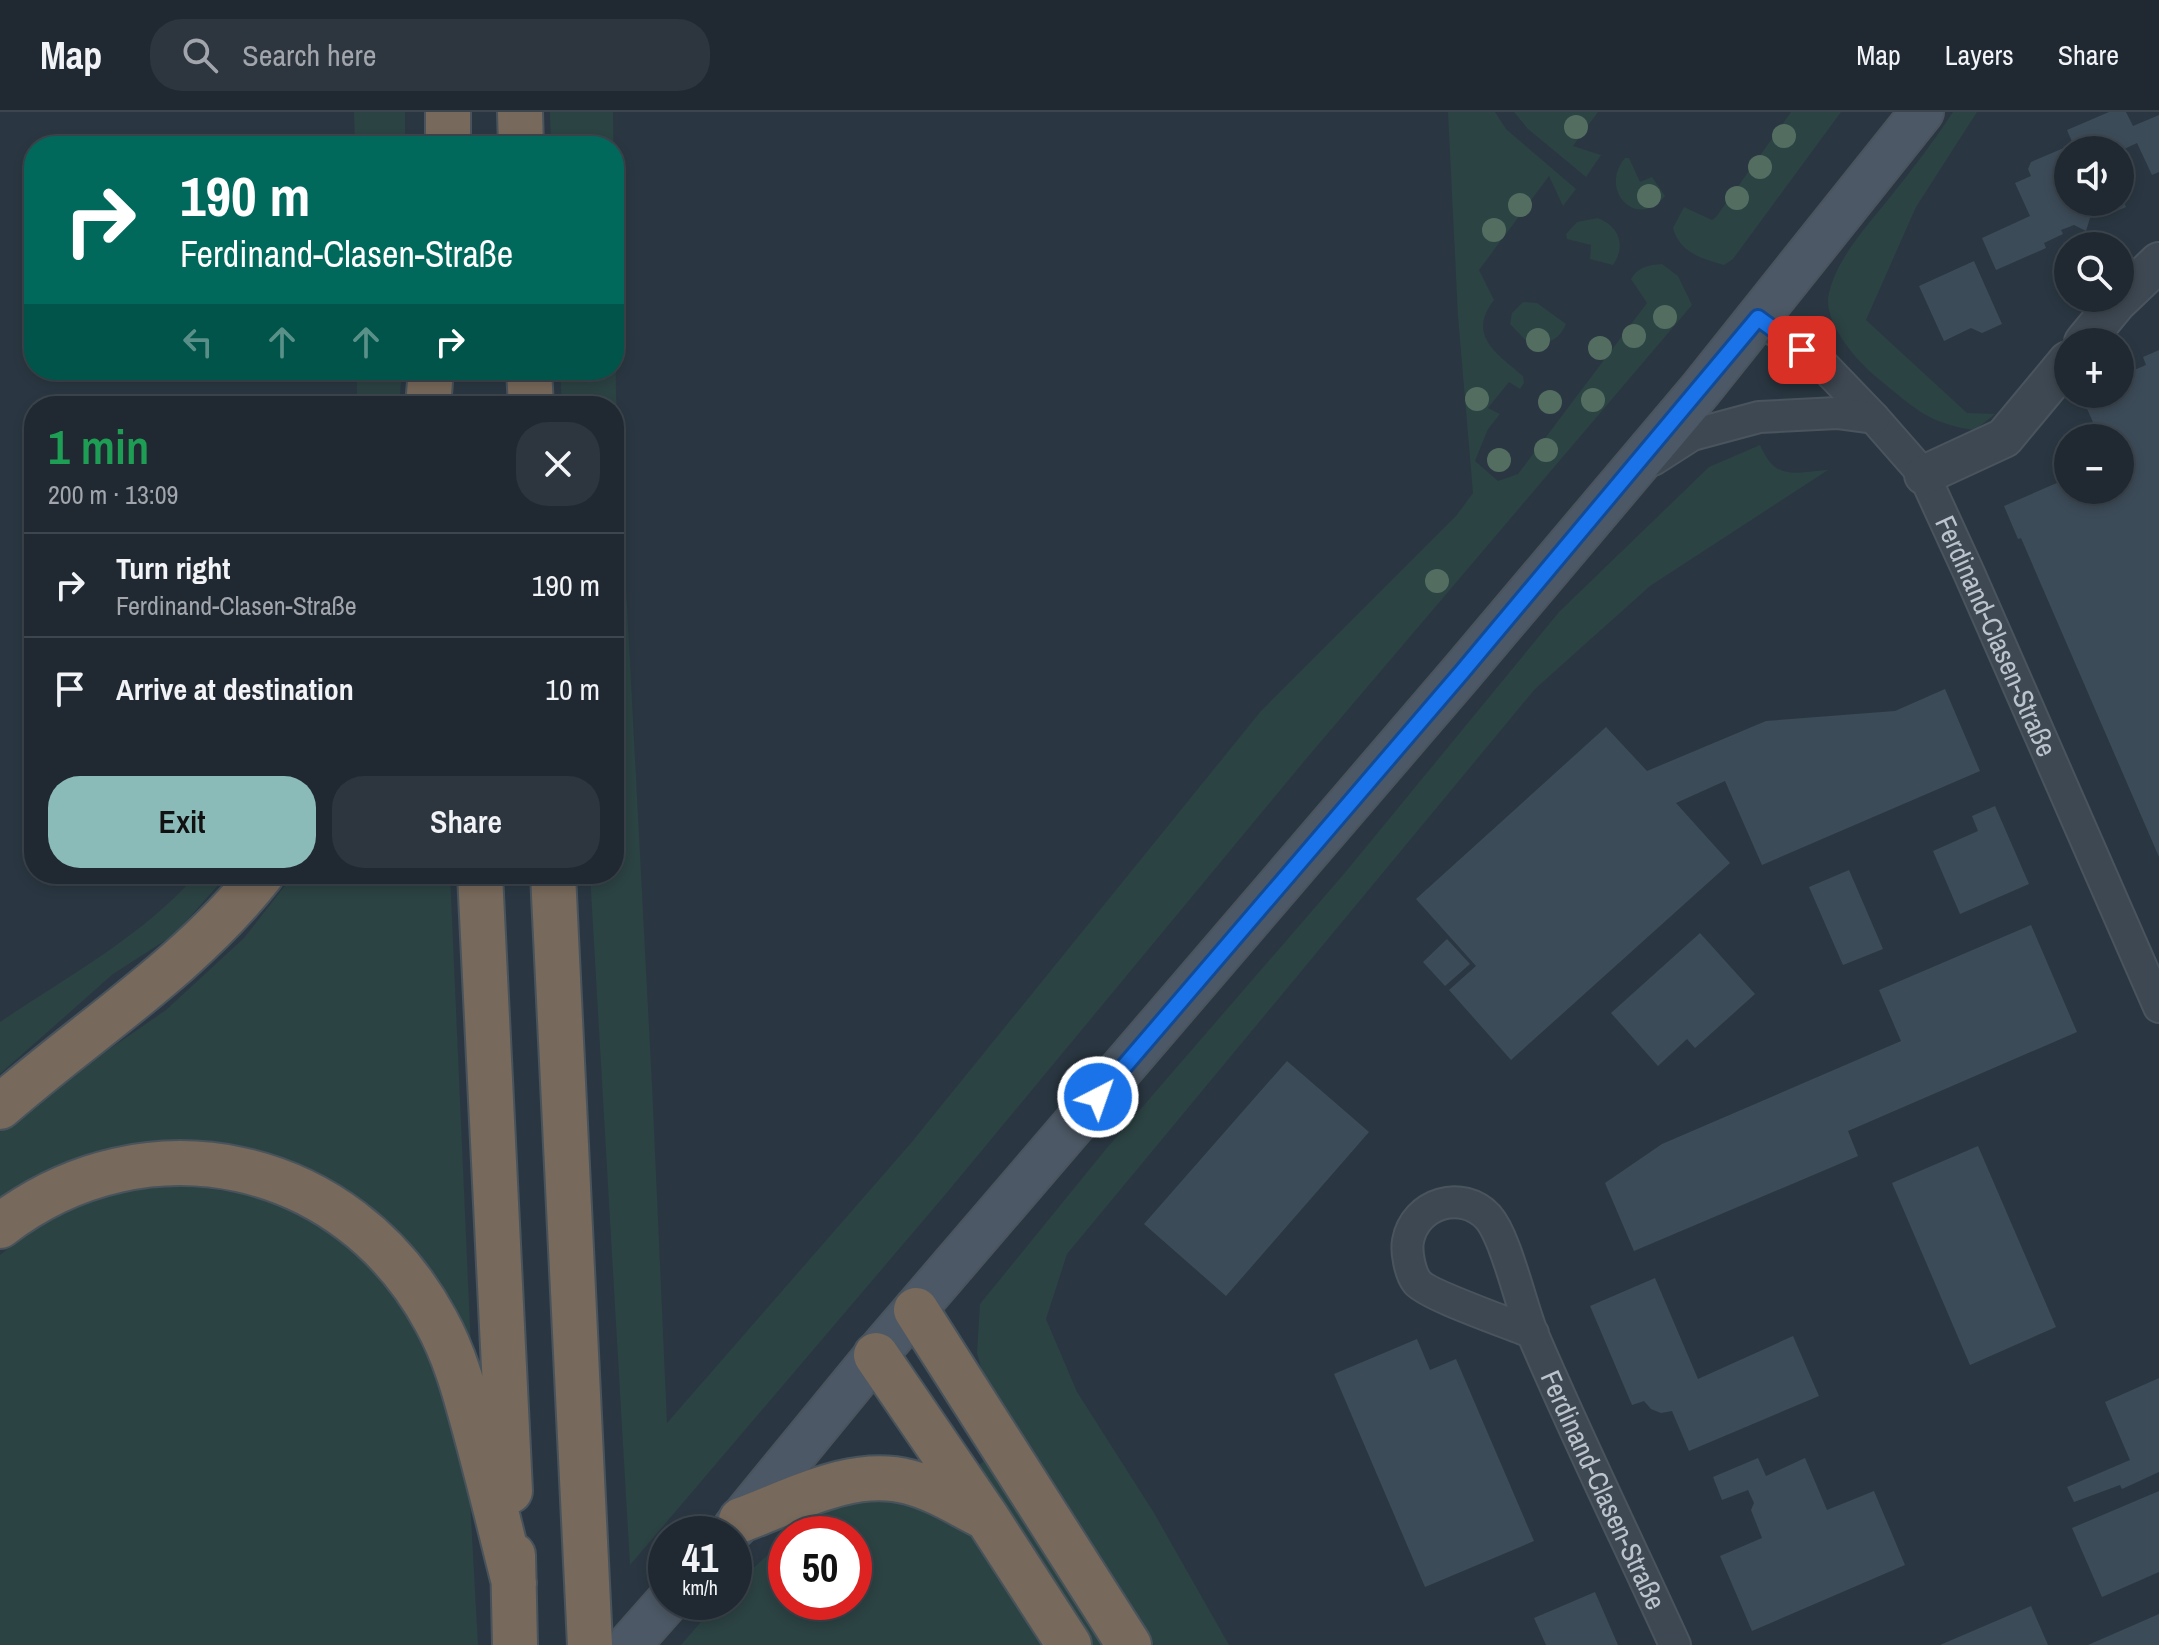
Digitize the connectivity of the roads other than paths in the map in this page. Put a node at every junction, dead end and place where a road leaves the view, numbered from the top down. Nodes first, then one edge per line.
1 (448, 112) edge
2 (520, 112) edge
3 (1922, 112) edge
4 (448, 136) edge
5 (521, 136) edge
6 (2159, 262) edge
7 (1758, 318) junction
8 (2096, 328) edge
9 (2054, 378) edge
10 (1874, 418) junction
11 (1924, 475) junction
12 (1627, 476) junction
13 (253, 884) edge
14 (480, 884) edge
15 (553, 884) edge
16 (2159, 1007) edge
17 (0, 1107) edge
18 (0, 1226) edge
19 (916, 1310) junction
20 (1533, 1333) junction
21 (876, 1355) junction
22 (744, 1516) edge
23 (987, 1518) junction
24 (752, 1520) edge
25 (514, 1583) junction
26 (652, 1620) edge
27 (515, 1645) edge
28 (590, 1645) edge
29 (629, 1645) edge
30 (1069, 1645) edge
31 (1129, 1645) edge
32 (1675, 1645) edge

1 - 4 highway
2 - 5 highway
3 - 7 main road
6 - 8 street
7 - 10 street, Ferdinand-Clasen-Straße
7 - 12 main road
9 - 11 street
10 - 11 street, Ferdinand-Clasen-Straße
10 - 12 street
11 - 16 street, Ferdinand-Clasen-Straße
12 - 19 main road
13 - 17 highway
14 - 25 highway
15 - 28 highway
18 - 25 highway
19 - 21 main road
19 - 31 highway
20 - 20 street, Ferdinand-Clasen-Straße
20 - 32 street, Ferdinand-Clasen-Straße
21 - 22 main road
21 - 23 highway
23 - 24 highway
23 - 30 highway
25 - 27 highway
26 - 29 main road

